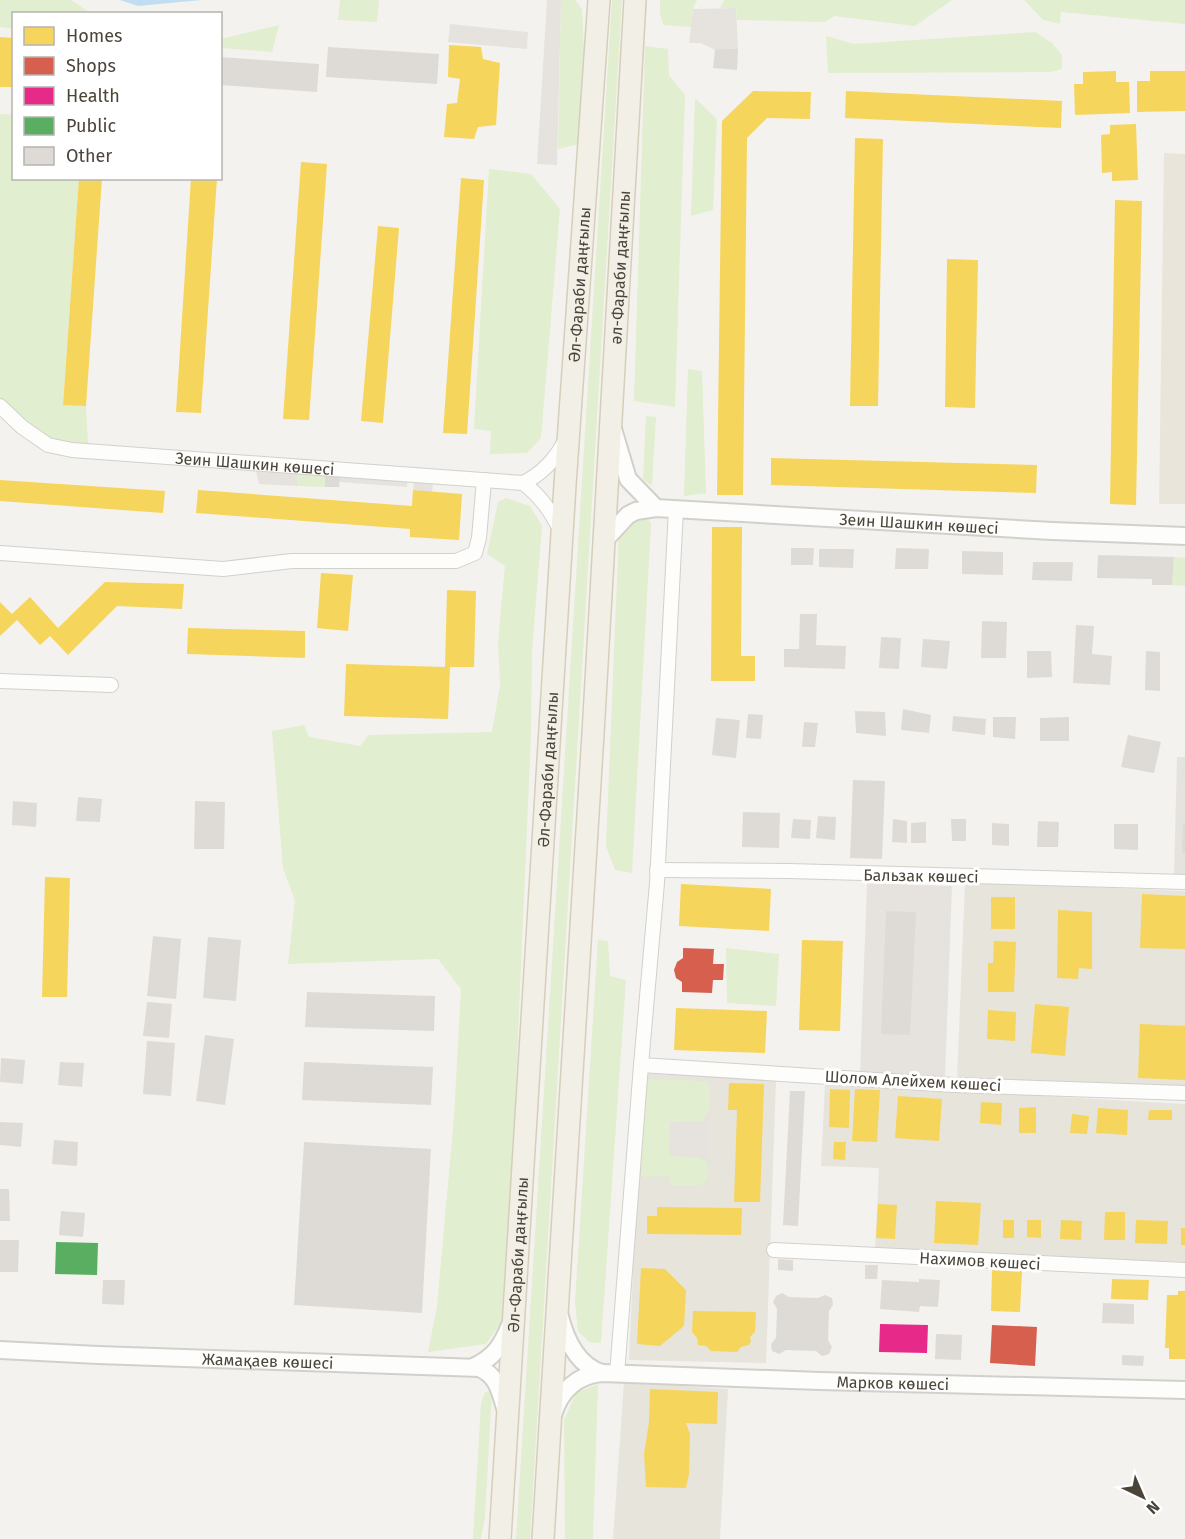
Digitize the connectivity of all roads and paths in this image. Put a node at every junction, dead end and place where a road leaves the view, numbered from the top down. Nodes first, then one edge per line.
1 (599, 0) edge
2 (635, 0) edge
3 (0, 406) edge
4 (611, 423) junction
5 (569, 431) junction
6 (484, 480) junction
7 (523, 483) junction
8 (656, 508) junction
9 (676, 509) junction
10 (562, 533) junction
11 (1185, 536) edge
12 (603, 541) junction
13 (0, 553) edge
14 (0, 681) edge
15 (111, 685) dead end
16 (657, 870) junction
17 (1185, 882) edge
18 (641, 1065) junction
19 (1185, 1093) edge
20 (774, 1250) dead end
21 (1185, 1269) edge
22 (557, 1303) junction
23 (514, 1312) junction
24 (0, 1350) edge
25 (473, 1367) junction
26 (609, 1373) junction
27 (1185, 1390) edge
28 (507, 1416) junction
29 (549, 1429) junction
30 (500, 1539) edge
31 (543, 1539) edge

1 - 5 main road, Әл-Фараби даңғылы
2 - 4 main road, әл-Фараби даңғылы
3 - 6 street, Зеин Шашкин көшесі
4 - 8 street
4 - 12 main road, әл-Фараби даңғылы
5 - 7 street
5 - 10 main road, Әл-Фараби даңғылы
6 - 7 street, Зеин Шашкин көшесі
6 - 13 street
7 - 10 street
8 - 9 street, Зеин Шашкин көшесі
8 - 12 street, Зеин Шашкин көшесі
9 - 11 street, Зеин Шашкин көшесі
9 - 16 street
10 - 23 main road, Әл-Фараби даңғылы
12 - 22 main road
14 - 15 street
16 - 17 street, Бальзак көшесі
16 - 18 street
18 - 19 street, Шолом Алейхем көшесі
18 - 26 street
20 - 21 street, Нахимов көшесі
22 - 26 street
22 - 29 main road
23 - 25 street
23 - 28 main road, Әл-Фараби даңғылы
24 - 25 street, Жамақаев көшесі
25 - 28 street
26 - 27 street, Марков көшесі
26 - 29 street
28 - 30 main road, Әл-Фараби даңғылы
29 - 31 main road

